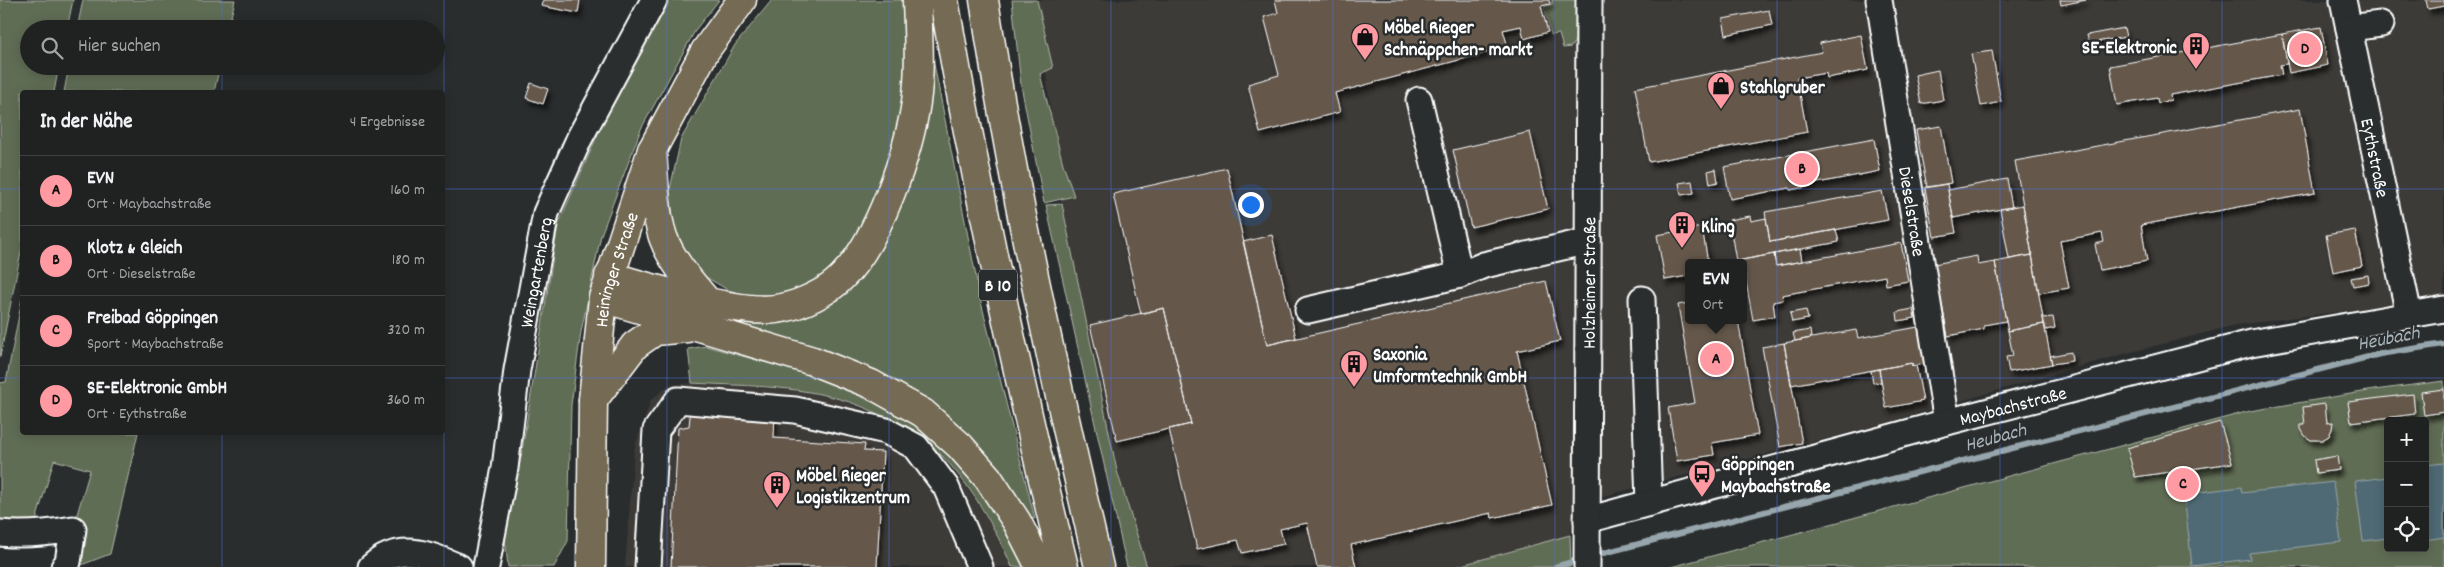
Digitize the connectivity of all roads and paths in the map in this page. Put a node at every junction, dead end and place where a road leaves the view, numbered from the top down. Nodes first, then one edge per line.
1 (654, 0) edge
2 (742, 0) edge
3 (917, 0) edge
4 (944, 0) edge
5 (984, 0) edge
6 (1589, 0) edge
7 (1879, 0) edge
8 (2343, 0) edge
9 (2381, 24) dead end
10 (2349, 28) junction
11 (1419, 100) dead end
12 (652, 150) junction
13 (1588, 241) junction
14 (1460, 275) junction
15 (606, 287) junction
16 (1642, 298) dead end
17 (706, 300) junction
18 (2444, 309) edge
19 (1308, 310) dead end
20 (2409, 315) junction
21 (699, 328) junction
22 (593, 400) junction
23 (1947, 422) junction
24 (1649, 503) junction
25 (1587, 528) junction
26 (0, 533) edge
27 (64, 567) edge
28 (371, 567) edge
29 (459, 567) edge
30 (486, 567) edge
31 (591, 567) edge
32 (648, 567) edge
33 (980, 567) edge
34 (1040, 567) edge
35 (1064, 567) edge
36 (1099, 567) edge
37 (1587, 567) edge

1 - 30 street, Weingartenberg
2 - 12 main road, Heininger Straße
3 - 17 main road
4 - 35 main road, B 10
5 - 36 main road, B 10
6 - 13 street, Holzheimer Straße
7 - 23 street, Dieselstraße
8 - 10 street, Eythstraße
9 - 10 street
10 - 20 street, Eythstraße
11 - 14 street
12 - 15 main road, Heininger Straße
12 - 17 main road
13 - 14 street
13 - 25 street, Holzheimer Straße
14 - 19 street
15 - 17 main road
15 - 21 main road
15 - 22 main road, Heininger Straße
16 - 24 street
18 - 20 street, Maybachstraße
20 - 23 street, Maybachstraße
21 - 22 main road
21 - 34 main road
22 - 31 main road, Heininger Straße
23 - 24 street, Maybachstraße
24 - 25 street, Maybachstraße
25 - 37 street, Holzheimer Straße
26 - 27 street
28 - 29 street
32 - 33 street

